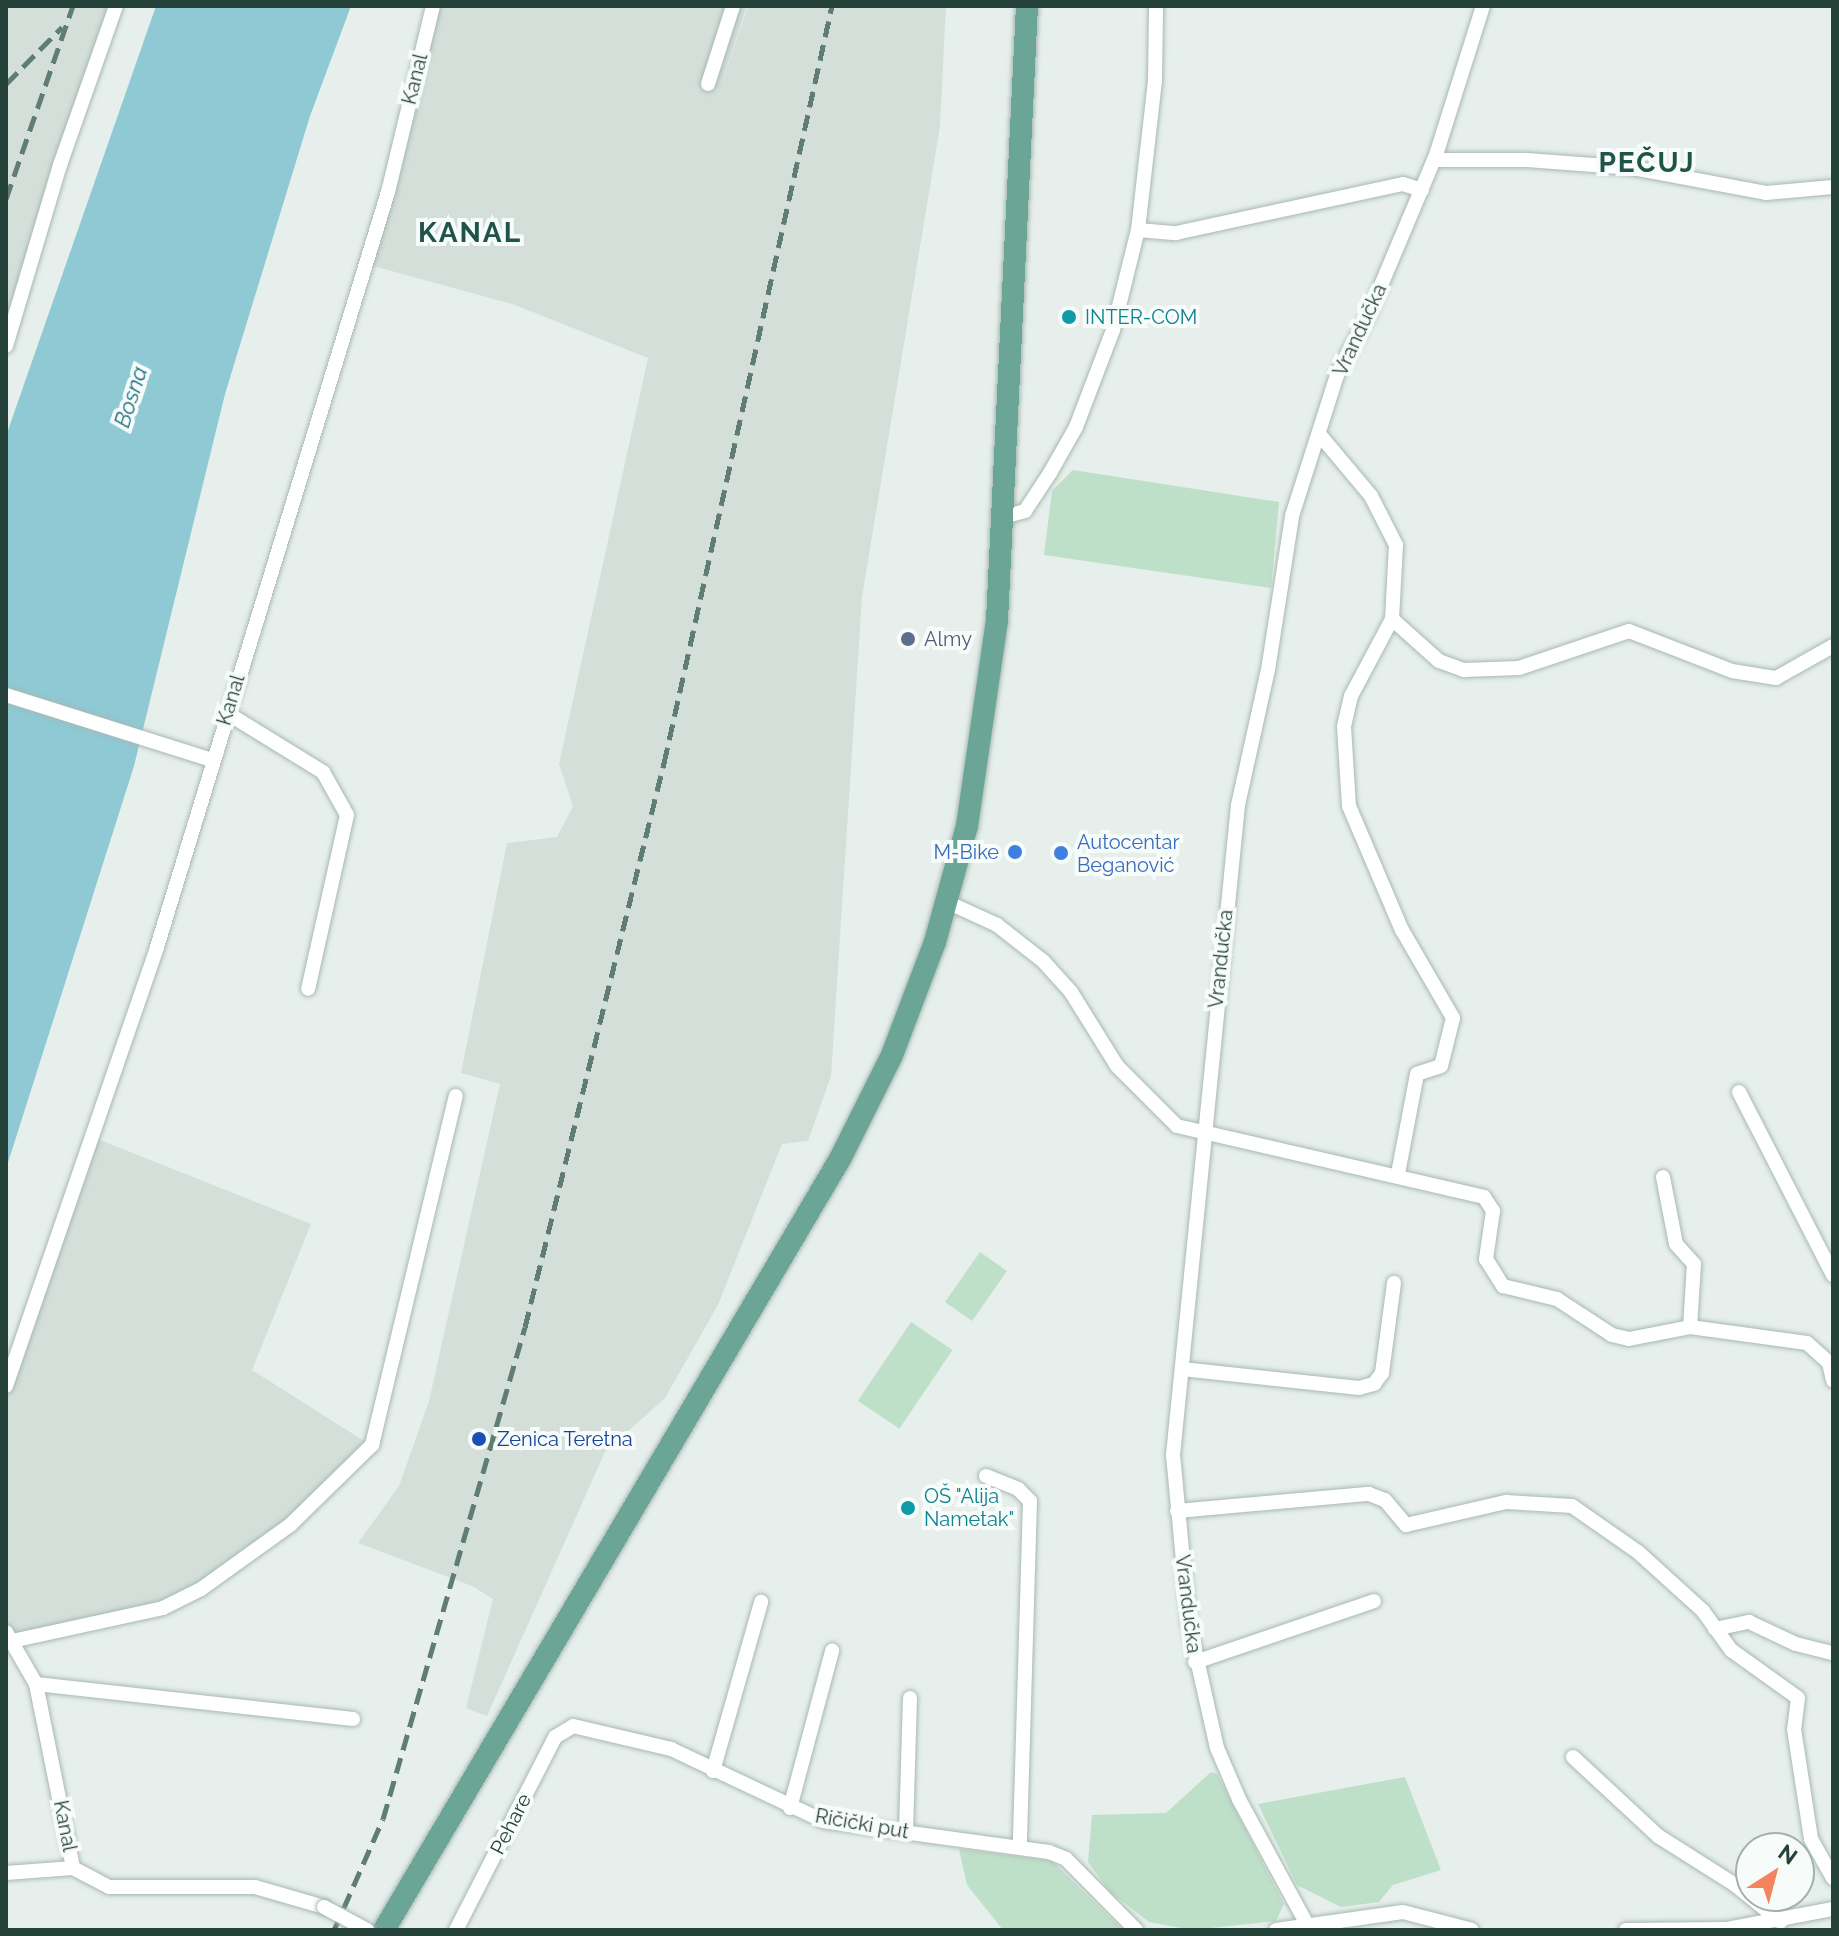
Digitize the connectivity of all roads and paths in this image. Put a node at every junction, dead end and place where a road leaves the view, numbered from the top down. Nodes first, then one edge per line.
1 (116, 6) edge
2 (433, 6) edge
3 (733, 6) edge
4 (1027, 6) edge
5 (1156, 6) edge
6 (1483, 6) edge
7 (708, 84) dead end
8 (1434, 160) junction
9 (1833, 187) edge
10 (1422, 190) junction
11 (1138, 230) junction
12 (6, 346) edge
13 (1319, 434) junction
14 (1003, 517) junction
15 (1392, 619) junction
16 (1833, 646) edge
17 (6, 695) edge
18 (227, 713) junction
19 (212, 760) junction
20 (947, 902) junction
21 (308, 989) dead end
22 (1739, 1092) dead end
23 (456, 1096) dead end
24 (1204, 1135) junction
25 (1398, 1174) junction
26 (1663, 1177) dead end
27 (1833, 1275) edge
28 (1394, 1283) dead end
29 (1690, 1327) junction
30 (1182, 1369) junction
31 (1833, 1381) edge
32 (6, 1386) edge
33 (986, 1476) dead end
34 (1177, 1511) junction
35 (1374, 1601) dead end
36 (761, 1602) dead end
37 (1715, 1629) junction
38 (9, 1636) edge
39 (832, 1651) dead end
40 (1833, 1653) edge
41 (1195, 1662) junction
42 (36, 1684) junction
43 (910, 1698) dead end
44 (353, 1719) dead end
45 (573, 1726) joint
46 (1573, 1757) dead end
47 (713, 1771) junction
48 (790, 1808) junction
49 (906, 1832) junction
50 (1020, 1845) junction
51 (73, 1868) junction
52 (6, 1873) edge
53 (1833, 1878) edge
54 (1833, 1909) edge
55 (1781, 1922) junction
56 (1309, 1928) edge
57 (367, 1930) edge
58 (384, 1930) edge
59 (456, 1930) edge
60 (1136, 1930) edge
61 (1276, 1930) edge
62 (1472, 1930) edge
63 (1626, 1930) edge

1 - 12 street
2 - 18 street, Kanal
3 - 7 street
4 - 14 main road
5 - 11 street
6 - 8 street, Vrandučka
8 - 9 street
8 - 10 street, Vrandučka
10 - 11 street
10 - 13 street, Vrandučka
11 - 14 street
13 - 15 street
13 - 24 street, Vrandučka
14 - 20 main road
15 - 16 street
15 - 25 street
17 - 19 street
18 - 19 street, Kanal
18 - 21 street
19 - 32 street, Kanal
20 - 24 street
20 - 58 main road
22 - 27 street
23 - 38 street
24 - 25 street
24 - 30 street, Vrandučka
25 - 29 street
26 - 29 street
28 - 30 street
29 - 31 street
30 - 34 street, Vrandučka
33 - 50 street
34 - 37 street
34 - 41 street, Vrandučka
35 - 41 street
36 - 47 street
37 - 40 street
37 - 53 street
38 - 42 street, Kanal
39 - 48 street
41 - 56 street, Vrandučka
42 - 44 street
42 - 51 street, Kanal
43 - 49 street
45 - 47 street, Ričički put
45 - 59 street, Pehare
46 - 55 street
47 - 48 street, Ričički put
48 - 49 street, Ričički put
49 - 50 street, Ričički put
50 - 60 street, Ričički put
51 - 52 street
51 - 57 street, Kanal, bridge
54 - 55 street
55 - 63 street
56 - 61 street
56 - 62 street

